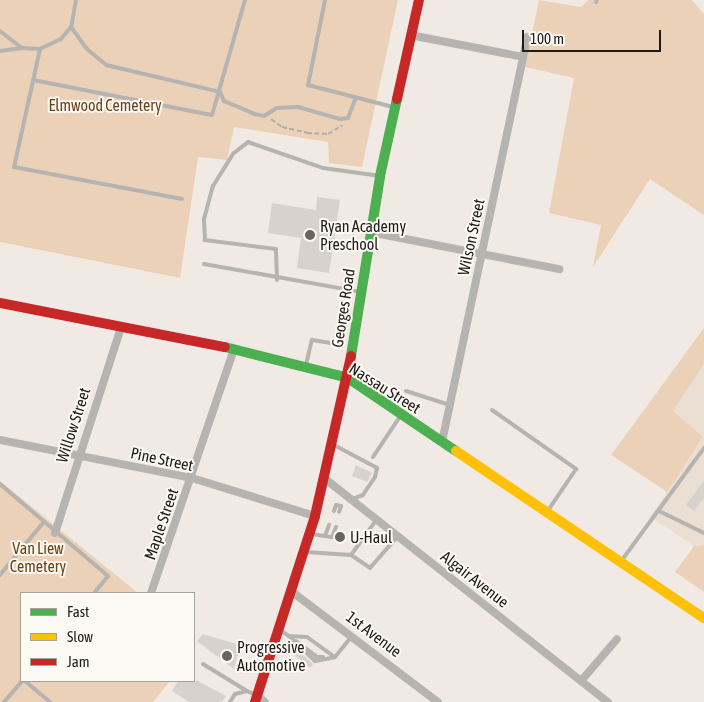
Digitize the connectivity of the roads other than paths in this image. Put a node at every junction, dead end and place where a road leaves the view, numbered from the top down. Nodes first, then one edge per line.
1 (76, 0) edge
2 (244, 0) edge
3 (325, 0) edge
4 (419, 0) edge
5 (71, 27) junction
6 (0, 31) edge
7 (410, 35) junction
8 (527, 37) dead end
9 (22, 48) junction
10 (40, 49) junction
11 (0, 51) edge
12 (522, 57) junction
13 (32, 80) junction
14 (220, 92) junction
15 (356, 97) junction
16 (394, 107) junction
17 (380, 176) junction
18 (182, 199) dead end
19 (370, 232) junction
20 (482, 254) junction
21 (204, 264) dead end
22 (559, 269) dead end
23 (277, 280) junction
24 (361, 292) junction
25 (0, 303) edge
26 (121, 328) junction
27 (336, 344) dead end
28 (234, 349) junction
29 (305, 368) junction
30 (348, 378) junction
31 (406, 391) dead end
32 (450, 405) junction
33 (492, 410) dead end
34 (401, 414) junction
35 (0, 440) edge
36 (442, 442) junction
37 (332, 444) junction
38 (704, 448) edge
39 (77, 456) junction
40 (373, 457) dead end
41 (192, 478) junction
42 (324, 478) junction
43 (0, 484) edge
44 (343, 492) junction
45 (352, 499) junction
46 (338, 506) junction
47 (334, 511) dead end
48 (660, 511) junction
49 (340, 512) dead end
50 (547, 512) junction
51 (315, 516) junction
52 (377, 519) junction
53 (43, 523) junction
54 (329, 525) dead end
55 (336, 527) dead end
56 (55, 533) junction
57 (309, 533) junction
58 (704, 533) edge
59 (325, 536) junction
60 (398, 536) junction
61 (304, 552) junction
62 (352, 555) junction
63 (620, 562) junction
64 (0, 575) edge
65 (292, 591) junction
66 (95, 592) edge
67 (151, 592) edge
68 (704, 618) edge
69 (280, 630) junction
70 (289, 636) junction
71 (353, 636) junction
72 (617, 640) dead end
73 (335, 657) junction
74 (203, 664) dead end
75 (582, 681) junction
76 (22, 682) edge
77 (24, 682) edge
78 (247, 692) junction
79 (260, 700) edge
80 (4, 702) edge
81 (50, 702) edge
82 (230, 702) edge
83 (438, 702) edge
84 (608, 702) edge

1 - 5 lane
2 - 14 lane
3 - 15 lane
4 - 7 street, Georges Road
5 - 10 lane
5 - 14 lane
6 - 9 lane
7 - 12 street
7 - 16 street, Georges Road
8 - 12 street, Wilson Street
9 - 10 lane
9 - 11 lane
10 - 13 lane
12 - 20 street, Wilson Street
13 - 14 lane
13 - 18 lane
14 - 15 lane
15 - 16 lane
16 - 17 street, Georges Road
17 - 19 street, Georges Road
17 - 23 lane
19 - 20 street
19 - 24 street, Georges Road
20 - 22 street
20 - 32 street, Wilson Street
21 - 23 lane
23 - 24 lane
24 - 30 street, Georges Road
25 - 26 street, Nassau Street
26 - 28 street, Nassau Street
26 - 39 street, Willow Street
27 - 29 lane
28 - 29 street, Nassau Street
28 - 41 street, Maple Street
29 - 30 street, Nassau Street
30 - 34 street, Nassau Street
30 - 37 street, Georges Road
31 - 32 lane
32 - 36 street, Wilson Street
33 - 50 lane
34 - 36 street, Nassau Street
34 - 40 lane
35 - 39 street, Pine Street
36 - 50 street, Nassau Street
37 - 42 street, Georges Road
37 - 45 lane
38 - 48 lane
39 - 41 street, Pine Street
39 - 56 street, Willow Street
41 - 51 street, Pine Street
41 - 67 street, Maple Street
42 - 44 street, Algair Avenue
42 - 51 street, Georges Road
43 - 53 lane
44 - 45 street, Algair Avenue
44 - 46 lane
45 - 52 street, Algair Avenue
46 - 47 lane
46 - 49 lane
48 - 58 lane
48 - 63 lane
50 - 63 street, Nassau Street
51 - 57 street, Georges Road
52 - 60 street, Algair Avenue
52 - 62 lane
53 - 56 lane
53 - 64 lane
54 - 59 lane
55 - 59 lane
56 - 66 lane
57 - 59 lane
57 - 61 street, Georges Road
60 - 62 lane
60 - 75 street, Algair Avenue
61 - 62 lane
61 - 65 street, Georges Road
63 - 68 street, Nassau Street
65 - 69 street, Georges Road
65 - 71 street, 1st Avenue
69 - 70 lane
69 - 79 street, Georges Road
70 - 73 lane
70 - 73 lane
71 - 73 lane
71 - 83 street, 1st Avenue
72 - 75 street
74 - 78 lane
75 - 84 street, Algair Avenue
76 - 80 lane
77 - 81 lane
78 - 79 lane
78 - 82 lane

